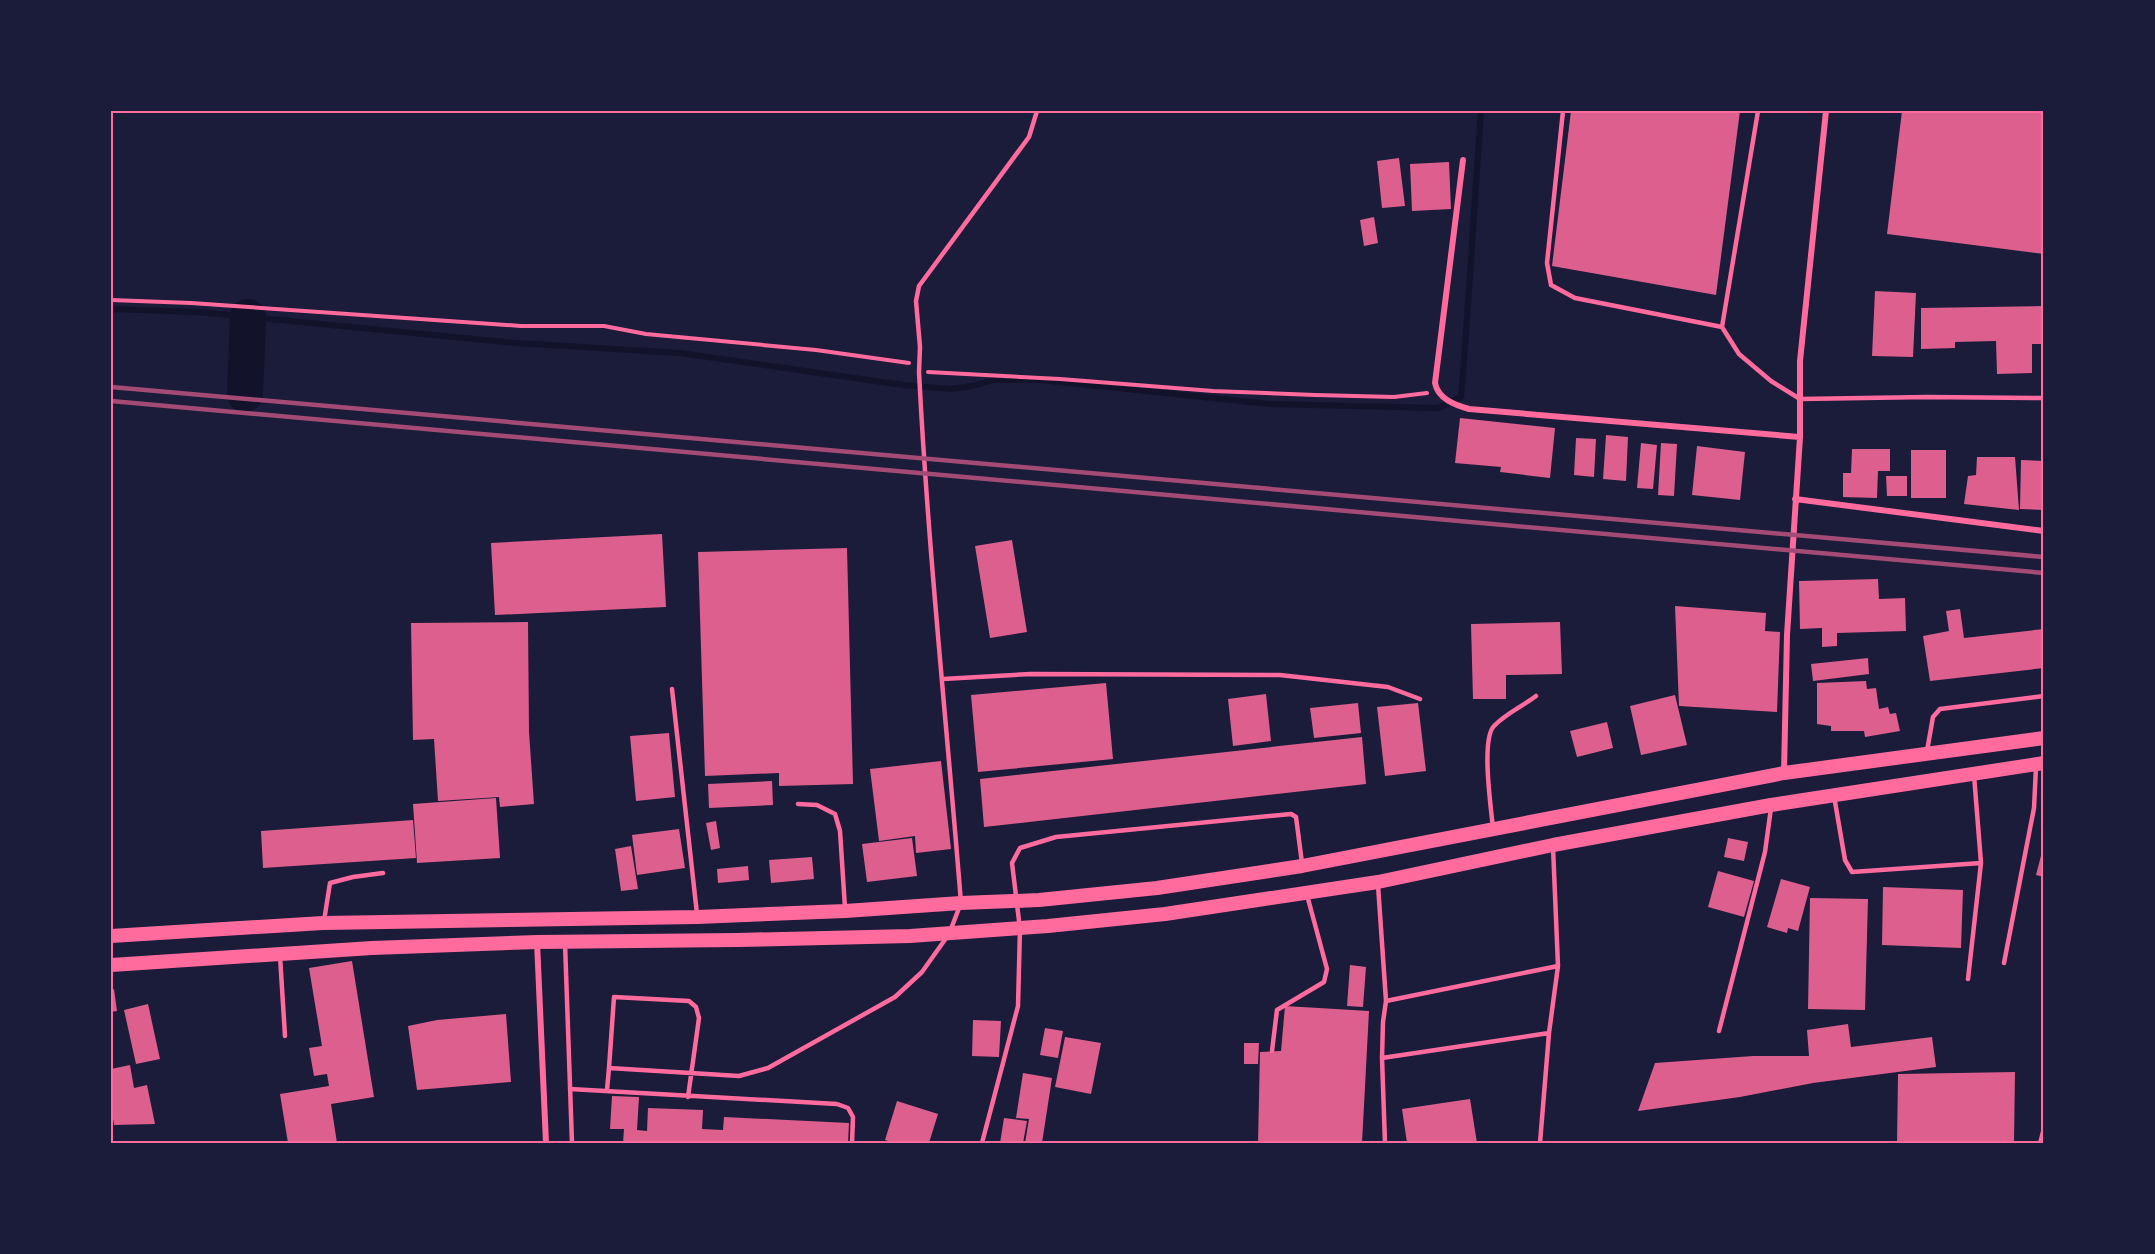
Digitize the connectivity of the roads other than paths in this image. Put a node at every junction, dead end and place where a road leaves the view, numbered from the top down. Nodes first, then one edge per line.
1 (1037, 111) edge
2 (1563, 111) edge
3 (1758, 111) edge
4 (1826, 111) edge
5 (1463, 160) dead end
6 (1722, 327) junction
7 (2044, 398) edge
8 (1800, 399) junction
9 (1800, 437) junction
10 (1796, 499) junction
11 (2044, 531) edge
12 (943, 679) junction
13 (672, 689) dead end
14 (1536, 696) dead end
15 (2044, 696) edge
16 (1420, 699) dead end
17 (2044, 738) edge
18 (1927, 754) junction
19 (2040, 764) edge
20 (1784, 773) junction
21 (1974, 776) junction
22 (1833, 795) junction
23 (798, 804) dead end
24 (1771, 805) junction
25 (1493, 831) junction
26 (1553, 845) junction
27 (1981, 863) junction
28 (1302, 866) junction
29 (383, 873) dead end
30 (1378, 882) junction
31 (1306, 893) junction
32 (1017, 901) junction
33 (961, 903) junction
34 (845, 911) junction
35 (697, 917) junction
36 (323, 923) junction
37 (1020, 929) junction
38 (949, 934) junction
39 (111, 936) edge
40 (537, 942) junction
41 (565, 943) junction
42 (280, 956) junction
43 (2004, 963) dead end
44 (111, 965) edge
45 (1558, 966) junction
46 (1968, 979) dead end
47 (1386, 1001) junction
48 (1719, 1031) dead end
49 (1550, 1034) junction
50 (285, 1036) dead end
51 (1272, 1051) dead end
52 (1382, 1058) junction
53 (609, 1068) junction
54 (692, 1072) junction
55 (570, 1089) junction
56 (607, 1090) junction
57 (688, 1097) junction
58 (2044, 1131) edge
59 (546, 1143) edge
60 (572, 1143) edge
61 (852, 1143) edge
62 (982, 1143) edge
63 (1385, 1143) edge
64 (1540, 1143) edge
65 (2041, 1143) edge

1 - 12 lane
2 - 6 lane
3 - 6 lane
4 - 8 street
5 - 9 street
6 - 8 lane
7 - 8 lane
8 - 9 street
9 - 10 street
10 - 11 street
10 - 20 street
12 - 16 lane
12 - 33 lane
13 - 35 lane
14 - 25 lane
15 - 18 lane
17 - 18 highway
18 - 20 highway
19 - 21 highway
19 - 43 lane
20 - 25 highway
21 - 22 highway
21 - 27 lane
22 - 24 highway
22 - 27 lane
23 - 34 lane
24 - 26 highway
24 - 48 lane
25 - 28 highway
26 - 30 highway
26 - 45 lane
27 - 46 lane
28 - 32 highway
28 - 32 lane
29 - 36 lane
30 - 31 highway
30 - 47 lane
31 - 37 highway
31 - 51 lane
32 - 33 highway
32 - 37 lane
33 - 34 highway
33 - 38 lane
34 - 35 highway
35 - 36 highway
36 - 39 highway
37 - 38 highway
37 - 62 lane
38 - 41 highway
38 - 54 lane
40 - 41 highway
40 - 42 highway
40 - 59 street
41 - 55 lane
42 - 44 highway
42 - 50 lane
45 - 47 lane
45 - 49 lane
47 - 52 lane
49 - 52 lane
49 - 64 lane
52 - 63 lane
53 - 54 lane
53 - 54 lane
53 - 56 lane
54 - 57 lane
55 - 56 lane
55 - 60 lane
56 - 57 lane
57 - 61 lane
58 - 65 street

